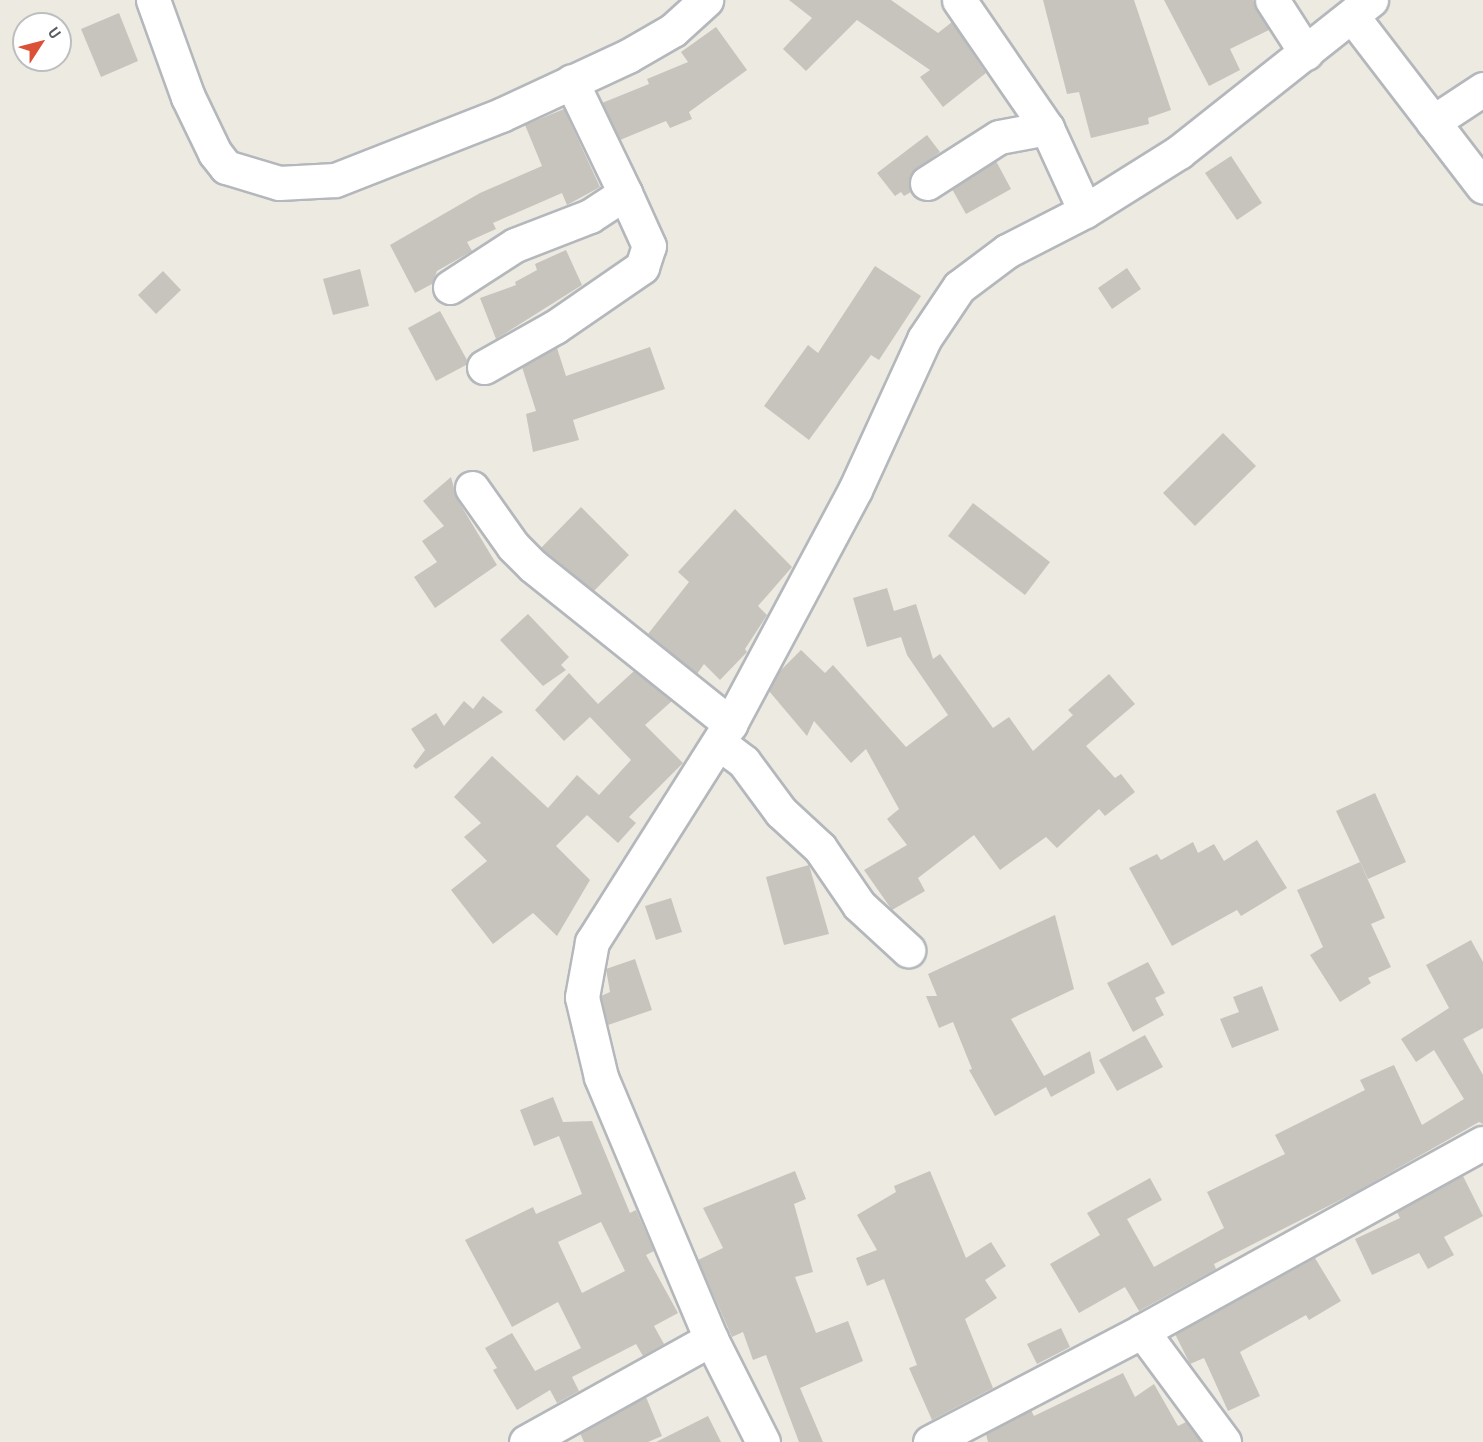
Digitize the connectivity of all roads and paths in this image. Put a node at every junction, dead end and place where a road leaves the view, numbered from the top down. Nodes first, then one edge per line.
1 (153, 0) edge
2 (706, 0) edge
3 (959, 0) edge
4 (1272, 0) edge
5 (1361, 8) edge
6 (1306, 53) junction
7 (571, 81) junction
8 (1483, 89) edge
9 (1433, 122) junction
10 (1047, 128) junction
11 (927, 183) dead end
12 (1483, 187) edge
13 (626, 193) junction
14 (1085, 211) junction
15 (450, 286) dead end
16 (484, 367) dead end
17 (472, 488) dead end
18 (725, 733) junction
19 (908, 950) dead end
20 (1483, 1143) edge
21 (1142, 1331) junction
22 (711, 1339) junction
23 (526, 1442) edge
24 (763, 1442) edge
25 (930, 1442) edge
26 (1224, 1442) edge

1 - 7 street
2 - 7 street
3 - 10 street
4 - 6 street
5 - 6 street
5 - 9 street
6 - 14 street
7 - 13 street
8 - 9 street
9 - 12 street
10 - 11 street
10 - 14 street
13 - 15 street
13 - 16 street
14 - 18 street
17 - 18 street
18 - 19 street
18 - 22 street
20 - 21 street
21 - 25 street
21 - 26 street
22 - 23 street
22 - 24 street

